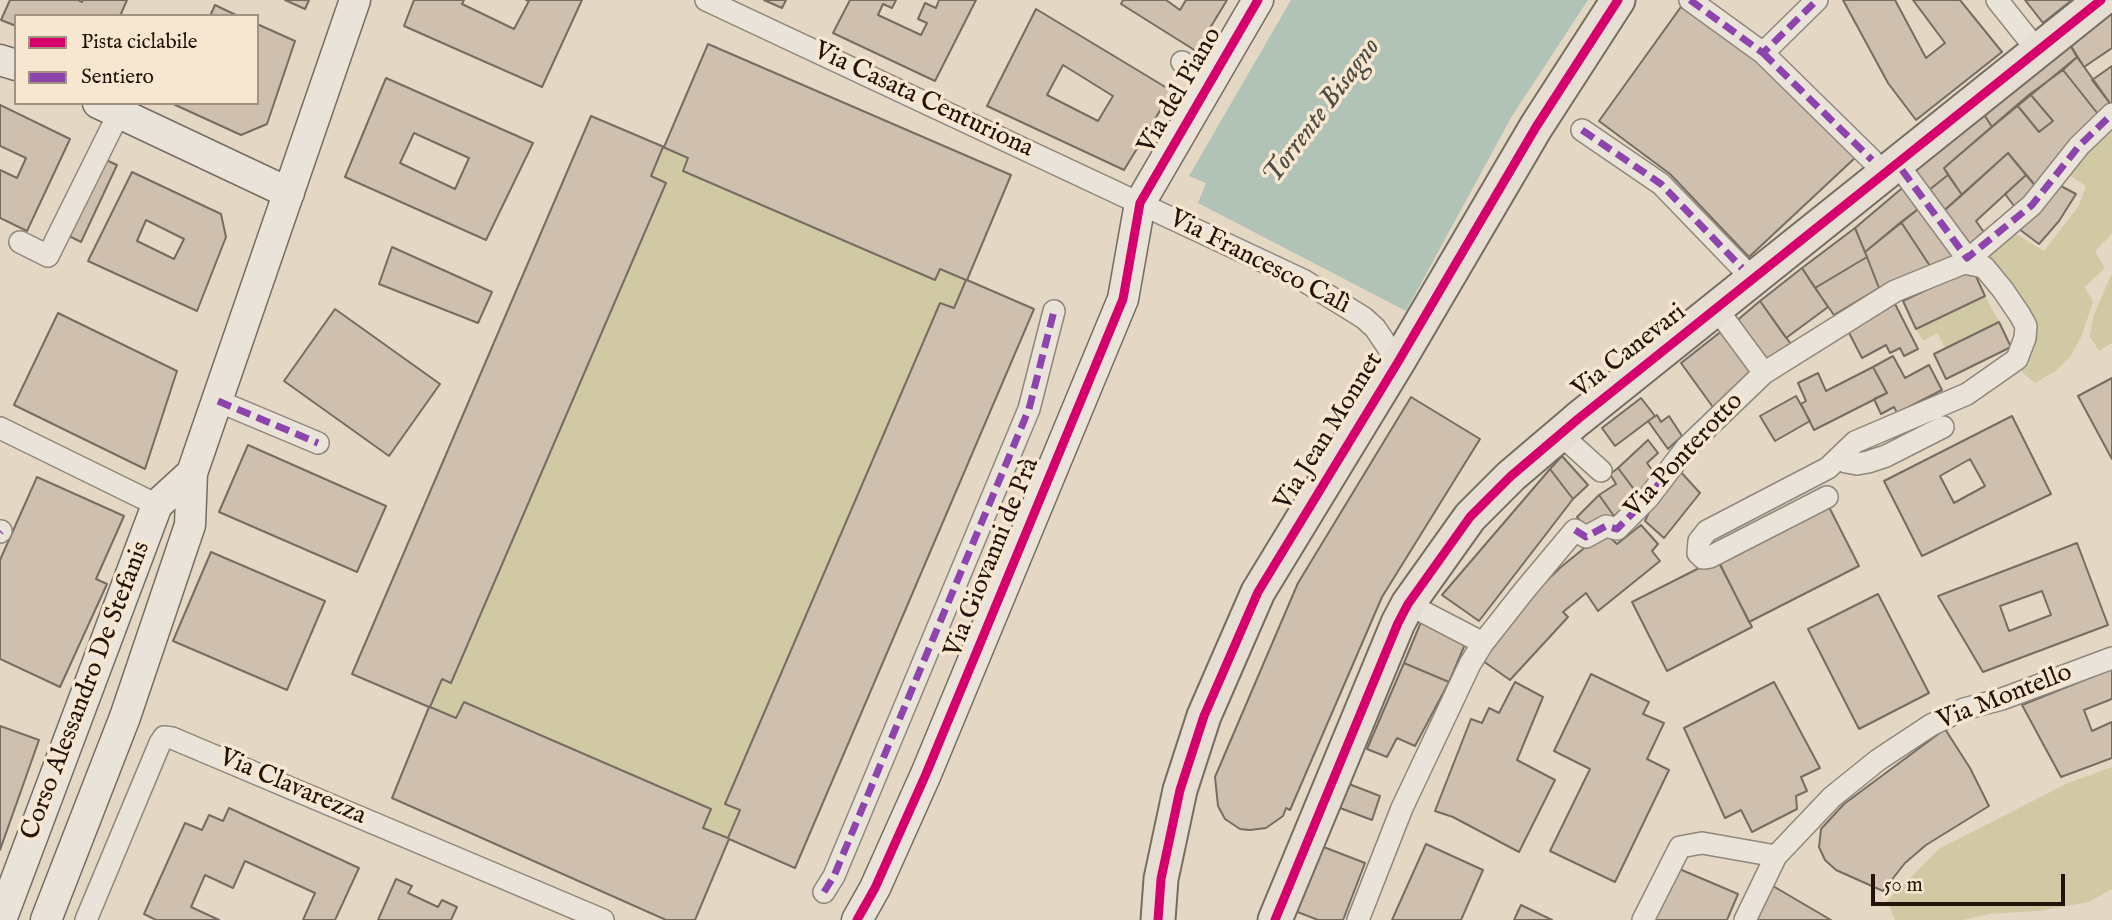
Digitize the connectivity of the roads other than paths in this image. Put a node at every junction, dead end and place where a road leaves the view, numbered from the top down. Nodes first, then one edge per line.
1 (355, 0) edge
2 (706, 0) edge
3 (1258, 0) edge
4 (1618, 0) edge
5 (1690, 0) edge
6 (1817, 0) edge
7 (1997, 0) edge
8 (2101, 0) edge
9 (2037, 50) junction
10 (1763, 53) junction
11 (108, 108) edge
12 (2112, 114) edge
13 (1582, 130) dead end
14 (1872, 160) dead end
15 (1902, 170) dead end
16 (289, 193) junction
17 (1140, 203) junction
18 (20, 242) dead end
19 (1965, 260) junction
20 (1742, 268) dead end
21 (1716, 308) junction
22 (1054, 311) dead end
23 (1398, 362) junction
24 (1764, 373) junction
25 (218, 401) junction
26 (1943, 427) dead end
27 (0, 428) edge
28 (1560, 434) junction
29 (318, 443) dead end
30 (1842, 456) junction
31 (1601, 471) dead end
32 (192, 473) junction
33 (1827, 497) dead end
34 (157, 505) junction
35 (1408, 604) junction
36 (1483, 643) junction
37 (2112, 658) edge
38 (1776, 856) junction
39 (824, 892) dead end
40 (1, 920) edge
41 (46, 920) edge
42 (86, 920) edge
43 (603, 920) edge
44 (857, 920) edge
45 (1158, 920) edge
46 (1275, 920) edge
47 (1358, 920) edge
48 (1643, 920) edge
49 (1745, 920) edge

1 - 16 main road, Corso Alessandro De Stefanis
2 - 17 street, Via Casata Centuriona
3 - 17 main road, Via del Piano
4 - 23 main road, Via Jean Monnet
5 - 10 street
6 - 10 street
7 - 9 street
8 - 9 main road, Via Canevari
9 - 21 main road, Via Canevari
10 - 14 street
11 - 16 main road
11 - 18 street
12 - 19 street, Via Ponterotto
13 - 20 street
15 - 19 street
16 - 25 main road, Corso Alessandro De Stefanis
17 - 23 street, Via Francesco Calì
17 - 44 main road, Via Giovanni de Prà
19 - 24 street, Via Ponterotto
19 - 30 street
21 - 24 street
21 - 28 main road, Via Canevari
22 - 39 street
23 - 45 main road, Via Jean Monnet
24 - 36 street, Via Ponterotto
25 - 29 street
25 - 32 main road, Corso Alessandro De Stefanis
26 - 30 street
27 - 34 street
28 - 31 street
28 - 35 main road, Via Canevari
30 - 33 street
32 - 34 main road, Corso Alessandro De Stefanis
32 - 41 main road, Corso Alessandro De Stefanis
34 - 40 main road, Corso Alessandro De Stefanis
35 - 36 street
35 - 46 main road, Via Canevari
36 - 47 street, Via Ponterotto
37 - 38 street, Via Montello
38 - 48 street
38 - 49 street, Via Montello
42 - 43 street, Via Clavarezza

